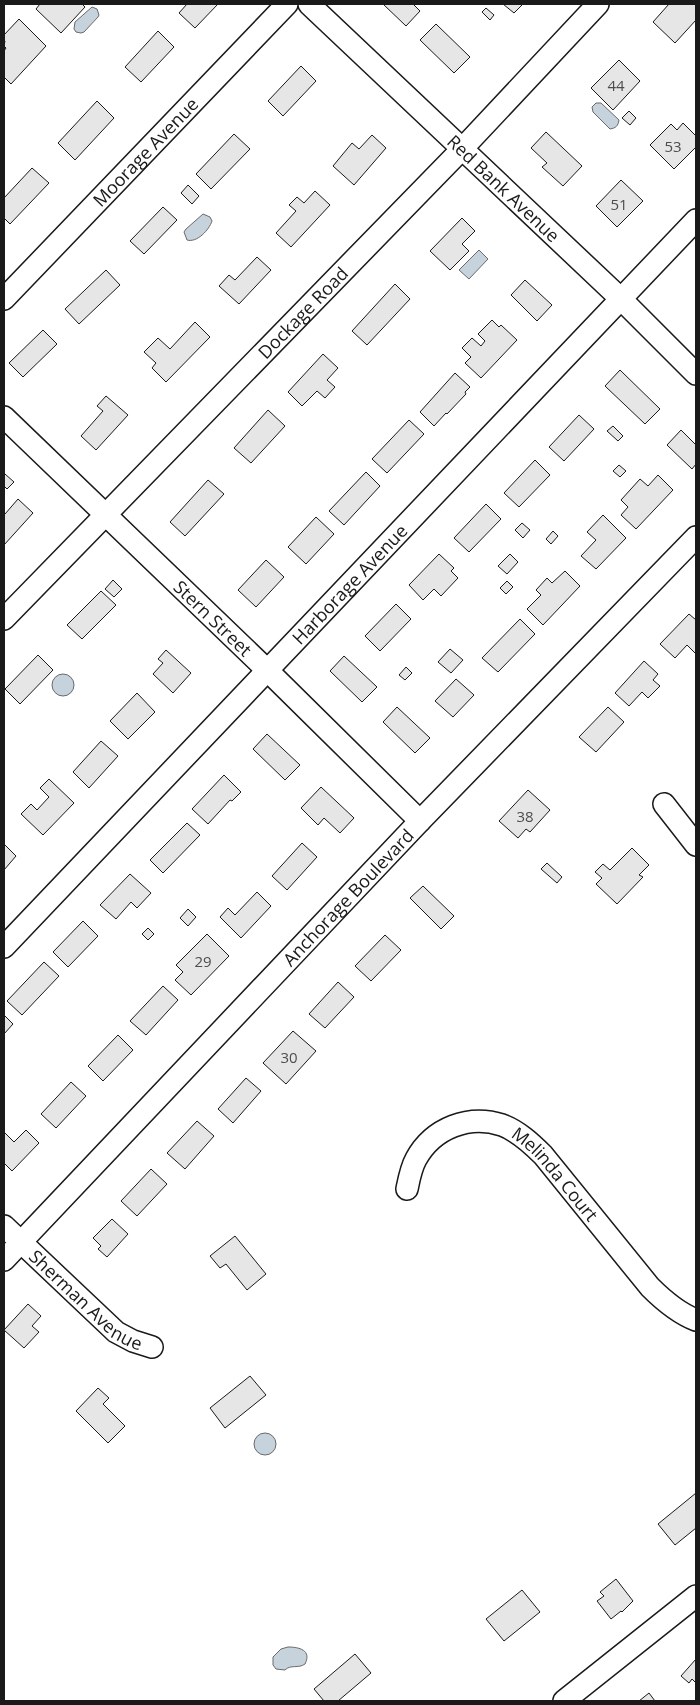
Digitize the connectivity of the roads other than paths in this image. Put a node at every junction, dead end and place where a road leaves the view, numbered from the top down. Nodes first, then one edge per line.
1 (287, 4) edge
2 (309, 4) edge
3 (598, 4) edge
4 (462, 149) junction
5 (696, 220) edge
6 (4, 299) edge
7 (621, 299) junction
8 (696, 374) edge
9 (4, 417) edge
10 (104, 515) junction
11 (696, 537) edge
12 (4, 619) edge
13 (267, 670) junction
14 (664, 804) dead end
15 (420, 820) junction
16 (696, 845) edge
17 (4, 947) edge
18 (407, 1189) dead end
19 (4, 1226) edge
20 (20, 1243) junction
21 (4, 1260) edge
22 (696, 1320) edge
23 (152, 1347) dead end
24 (696, 1596) edge
25 (564, 1701) edge

1 - 6 street, Moorage Avenue
2 - 4 street, Red Bank Avenue
3 - 4 street, Dockage Road
4 - 7 street, Red Bank Avenue
4 - 10 street, Dockage Road
5 - 7 street, Harborage Avenue
7 - 8 street, Red Bank Avenue
7 - 13 street, Harborage Avenue
9 - 10 street, Stern Street
10 - 12 street, Dockage Road
10 - 13 street, Stern Street
11 - 15 street, Anchorage Boulevard
13 - 15 street, Stern Street
13 - 17 street, Harborage Avenue
14 - 16 street
15 - 20 street, Anchorage Boulevard
18 - 22 street, Melinda Court
19 - 20 street, Sherman Avenue
20 - 21 street, Anchorage Boulevard
20 - 23 street, Sherman Avenue
24 - 25 street

